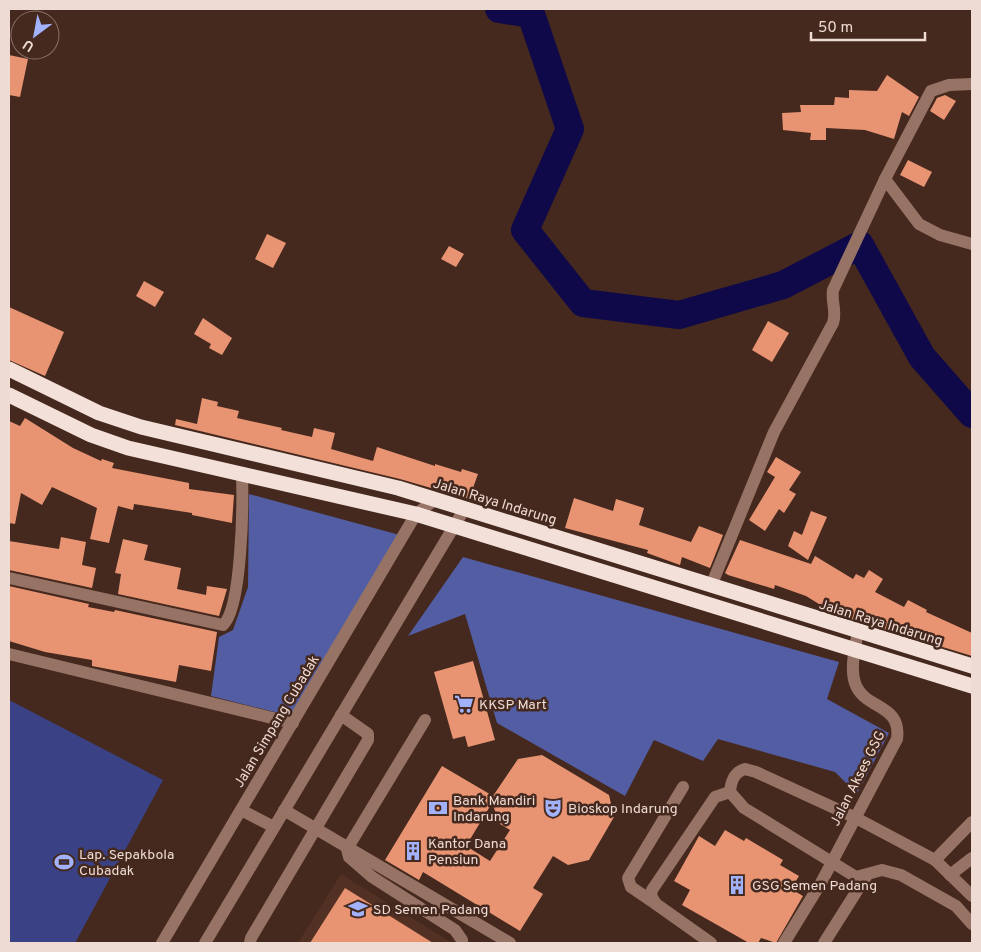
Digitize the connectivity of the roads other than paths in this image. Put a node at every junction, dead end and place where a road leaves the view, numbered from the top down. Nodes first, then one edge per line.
1 (972, 84) edge
2 (885, 179) junction
3 (972, 244) edge
4 (9, 369) edge
5 (9, 395) edge
6 (242, 476) junction
7 (436, 499) junction
8 (465, 508) junction
9 (416, 514) junction
10 (453, 527) junction
11 (9, 578) edge
12 (711, 586) junction
13 (858, 632) junction
14 (854, 649) junction
15 (9, 654) edge
16 (972, 666) edge
17 (972, 686) edge
18 (341, 715) junction
19 (425, 720) dead end
20 (293, 722) junction
21 (683, 787) dead end
22 (730, 792) junction
23 (242, 810) junction
24 (284, 810) junction
25 (854, 817) junction
26 (972, 822) edge
27 (274, 827) junction
28 (314, 830) junction
29 (347, 849) junction
30 (972, 858) edge
31 (934, 860) junction
32 (831, 862) junction
33 (950, 874) junction
34 (867, 875) junction
35 (971, 892) edge
36 (656, 904) junction
37 (972, 924) edge
38 (162, 943) edge
39 (205, 943) edge
40 (250, 943) edge
41 (462, 943) edge
42 (510, 943) edge
43 (711, 943) edge
44 (784, 943) edge
45 (824, 943) edge

1 - 2 street
2 - 3 street
2 - 12 street
4 - 7 highway, Jalan Raya Indarung
5 - 6 highway
6 - 9 highway
6 - 11 street
7 - 8 highway, Jalan Raya Indarung
7 - 9 street
8 - 10 street
8 - 12 highway, Jalan Raya Indarung
9 - 10 highway
9 - 20 street, Jalan Simpang Cubadak
10 - 14 highway
10 - 18 street
12 - 13 highway, Jalan Raya Indarung
13 - 14 street, Jalan Akses GSG
13 - 16 highway, Jalan Raya Indarung
14 - 17 highway
14 - 25 street, Jalan Akses GSG
15 - 20 street
18 - 24 street
18 - 28 street
19 - 29 street
20 - 23 street, Jalan Simpang Cubadak
21 - 36 street
22 - 25 street
22 - 32 street
22 - 36 street
23 - 27 street
23 - 38 street, Jalan Simpang Cubadak
24 - 27 street
24 - 28 street
25 - 31 street
25 - 32 street, Jalan Akses GSG
26 - 31 street
27 - 39 street
28 - 29 street
28 - 40 street
29 - 41 street
29 - 42 street
30 - 33 street
31 - 33 street
32 - 34 street
32 - 44 street, Jalan Akses GSG
33 - 35 street
34 - 37 street
34 - 45 street
36 - 43 street

